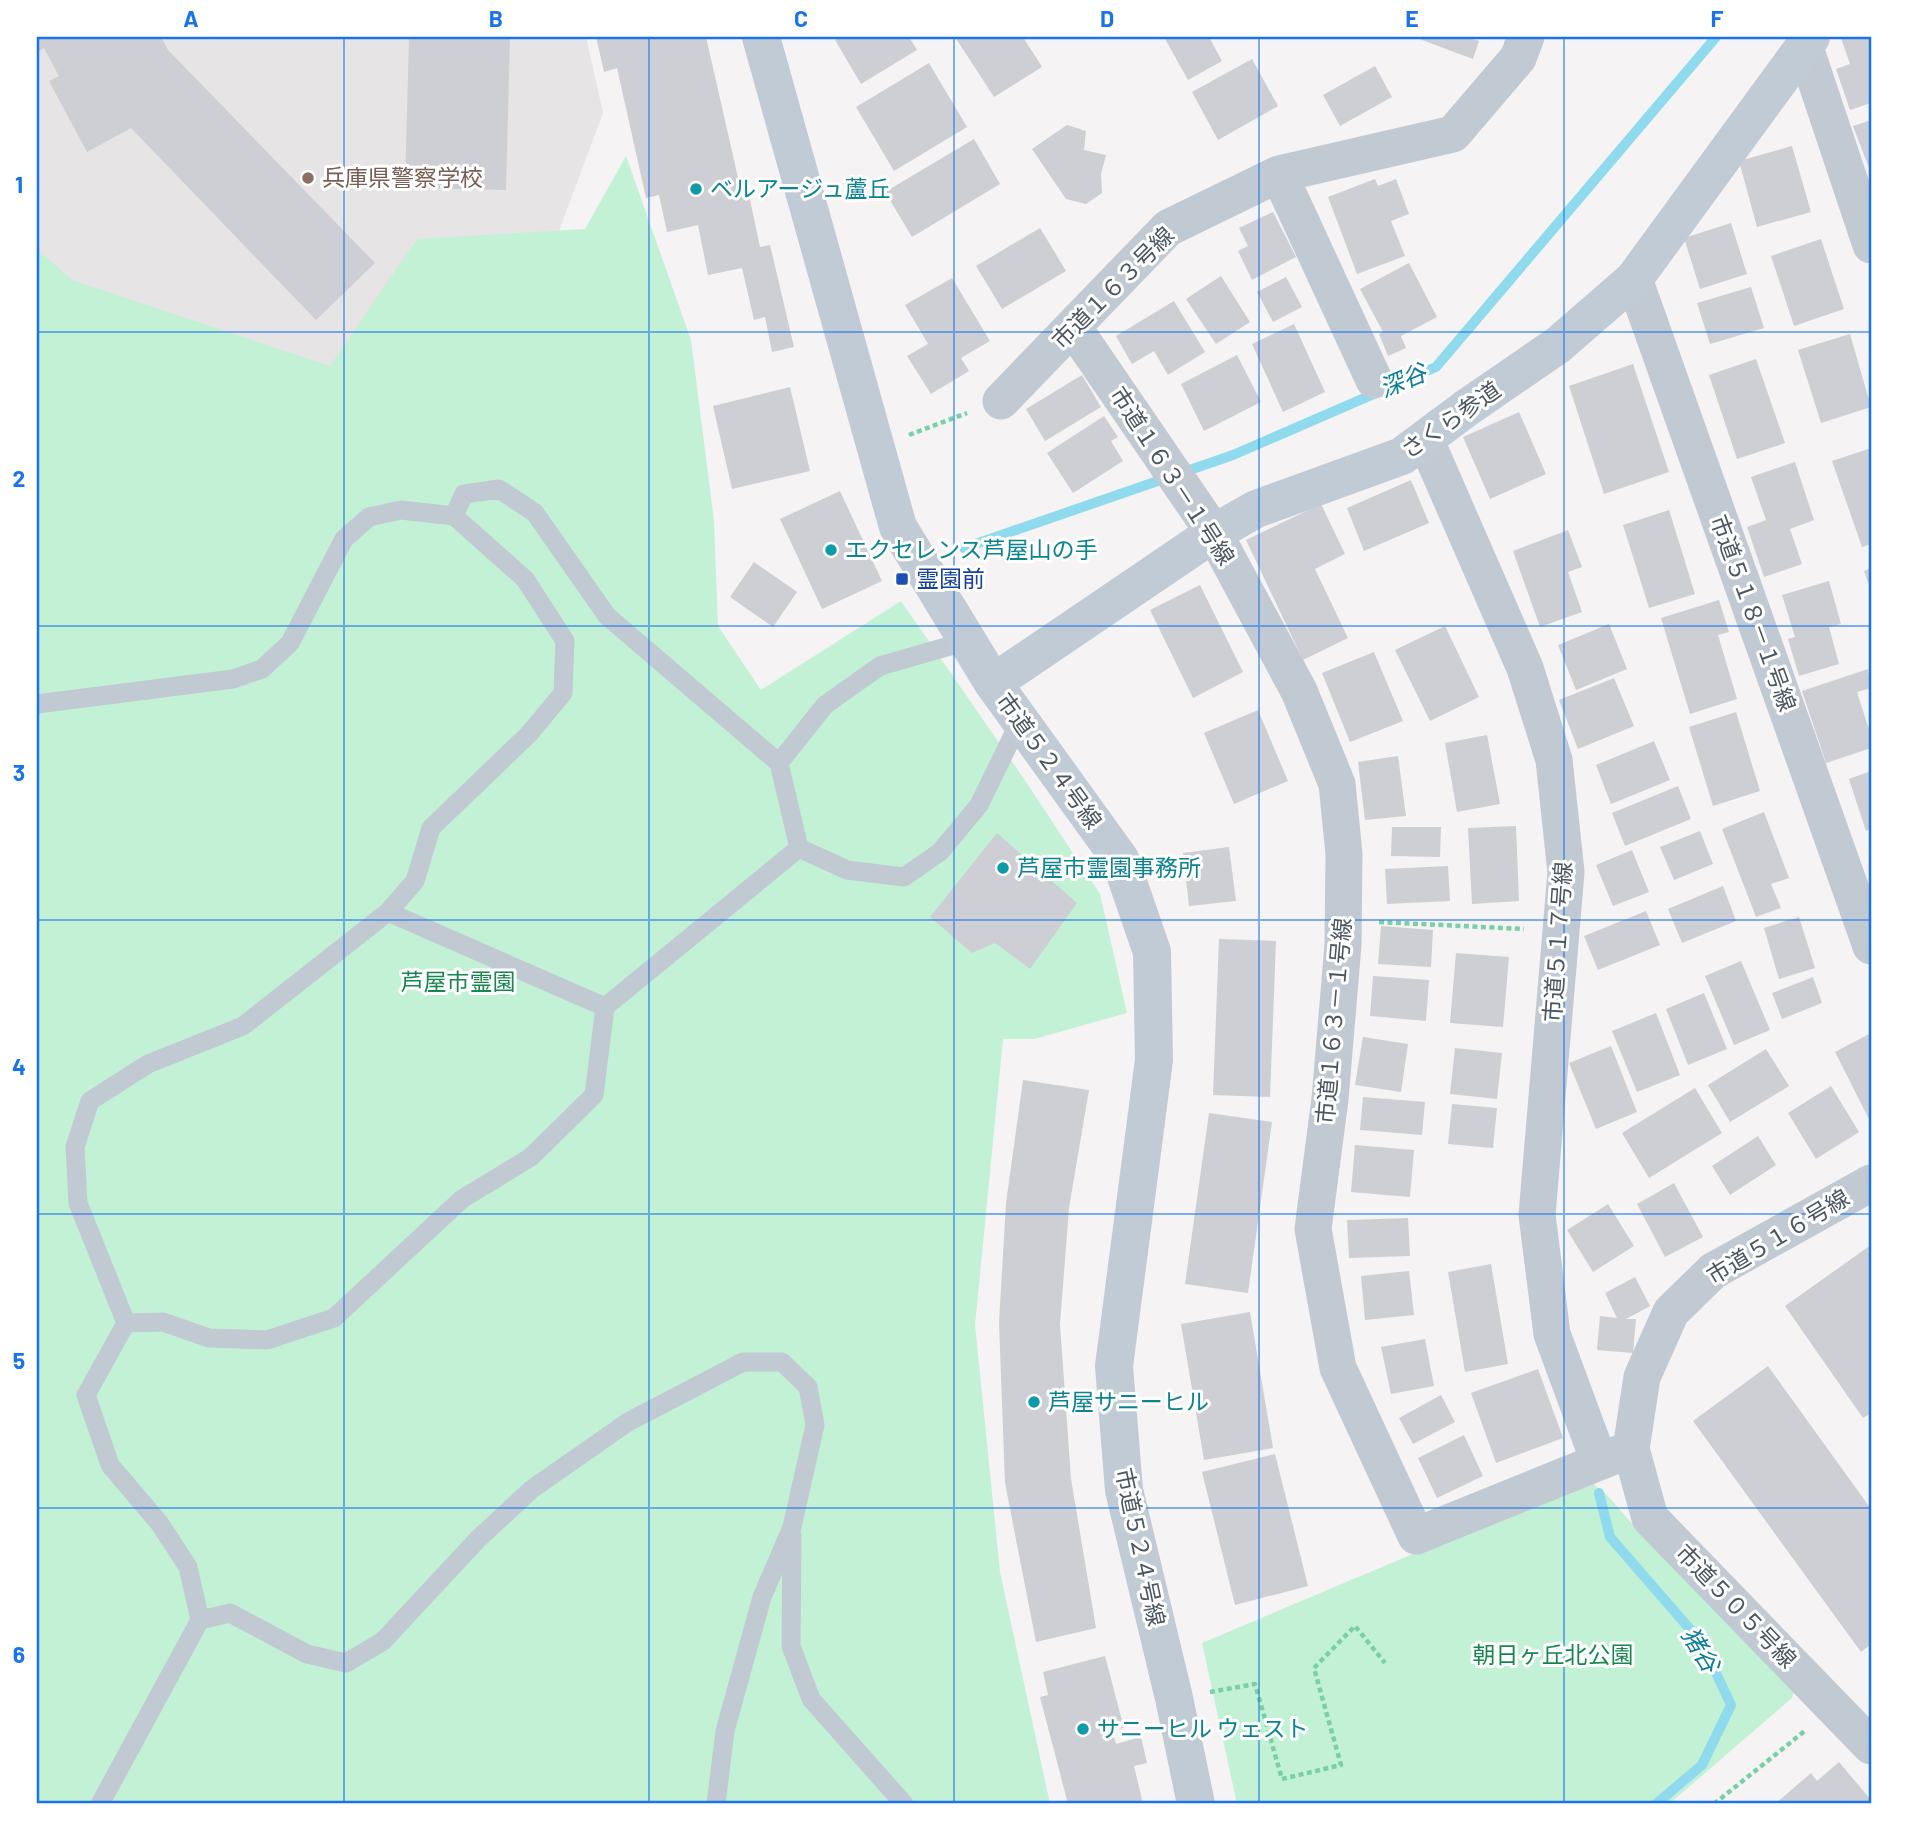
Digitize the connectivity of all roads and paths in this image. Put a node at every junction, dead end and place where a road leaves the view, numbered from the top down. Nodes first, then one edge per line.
1 (763, 37) edge
2 (1526, 37) edge
3 (1807, 41) edge
4 (1279, 174) junction
5 (1871, 245) edge
6 (1634, 279) junction
7 (1073, 327) junction
8 (1374, 380) dead end
9 (1001, 401) joint
10 (913, 433) dead end
11 (1425, 439) junction
12 (454, 516) junction
13 (1214, 533) junction
14 (967, 641) junction
15 (993, 683) junction
16 (37, 704) edge
17 (1020, 721) junction
18 (779, 763) junction
19 (799, 848) junction
20 (388, 912) junction
21 (1343, 921) junction
22 (1561, 930) junction
23 (1871, 946) edge
24 (606, 1007) junction
25 (1871, 1183) edge
26 (126, 1322) junction
27 (1615, 1455) junction
28 (792, 1527) junction
29 (200, 1620) junction
30 (1385, 1663) dead end
31 (1206, 1693) dead end
32 (1834, 1707) junction
33 (1871, 1746) edge
34 (100, 1804) edge
35 (716, 1804) edge
36 (904, 1804) edge
37 (1196, 1804) edge
38 (1714, 1804) edge

1 - 14 street, 市道５２４号線
2 - 4 street, 市道１６３号線
3 - 5 street
3 - 6 street, さくら参道
4 - 7 street, 市道１６３号線
4 - 8 street
6 - 11 street, さくら参道
6 - 23 street, 市道５１８－１号線
7 - 9 street, 市道１６３号線
7 - 13 street, 市道１６３－１号線
9 - 10 path
11 - 13 street, さくら参道
11 - 22 street, 市道５１７号線
12 - 16 lane
12 - 18 lane
12 - 20 lane
13 - 15 street, さくら参道
13 - 21 street, 市道１６３－１号線
14 - 15 street, 市道５２４号線
14 - 18 lane
15 - 17 street, 市道５２４号線
17 - 19 lane
17 - 37 street, 市道５２４号線
18 - 19 lane
19 - 24 lane
20 - 24 lane
20 - 26 lane
21 - 22 path
21 - 27 street, 市道１６３－１号線
22 - 27 street, 市道５１７号線
24 - 26 lane
25 - 27 street, 市道５１６号線
26 - 29 lane
27 - 32 street, 市道５０５号線
28 - 29 lane
28 - 35 lane
28 - 36 lane
29 - 34 lane
30 - 31 path
32 - 33 street, 市道５０５号線
32 - 38 path

